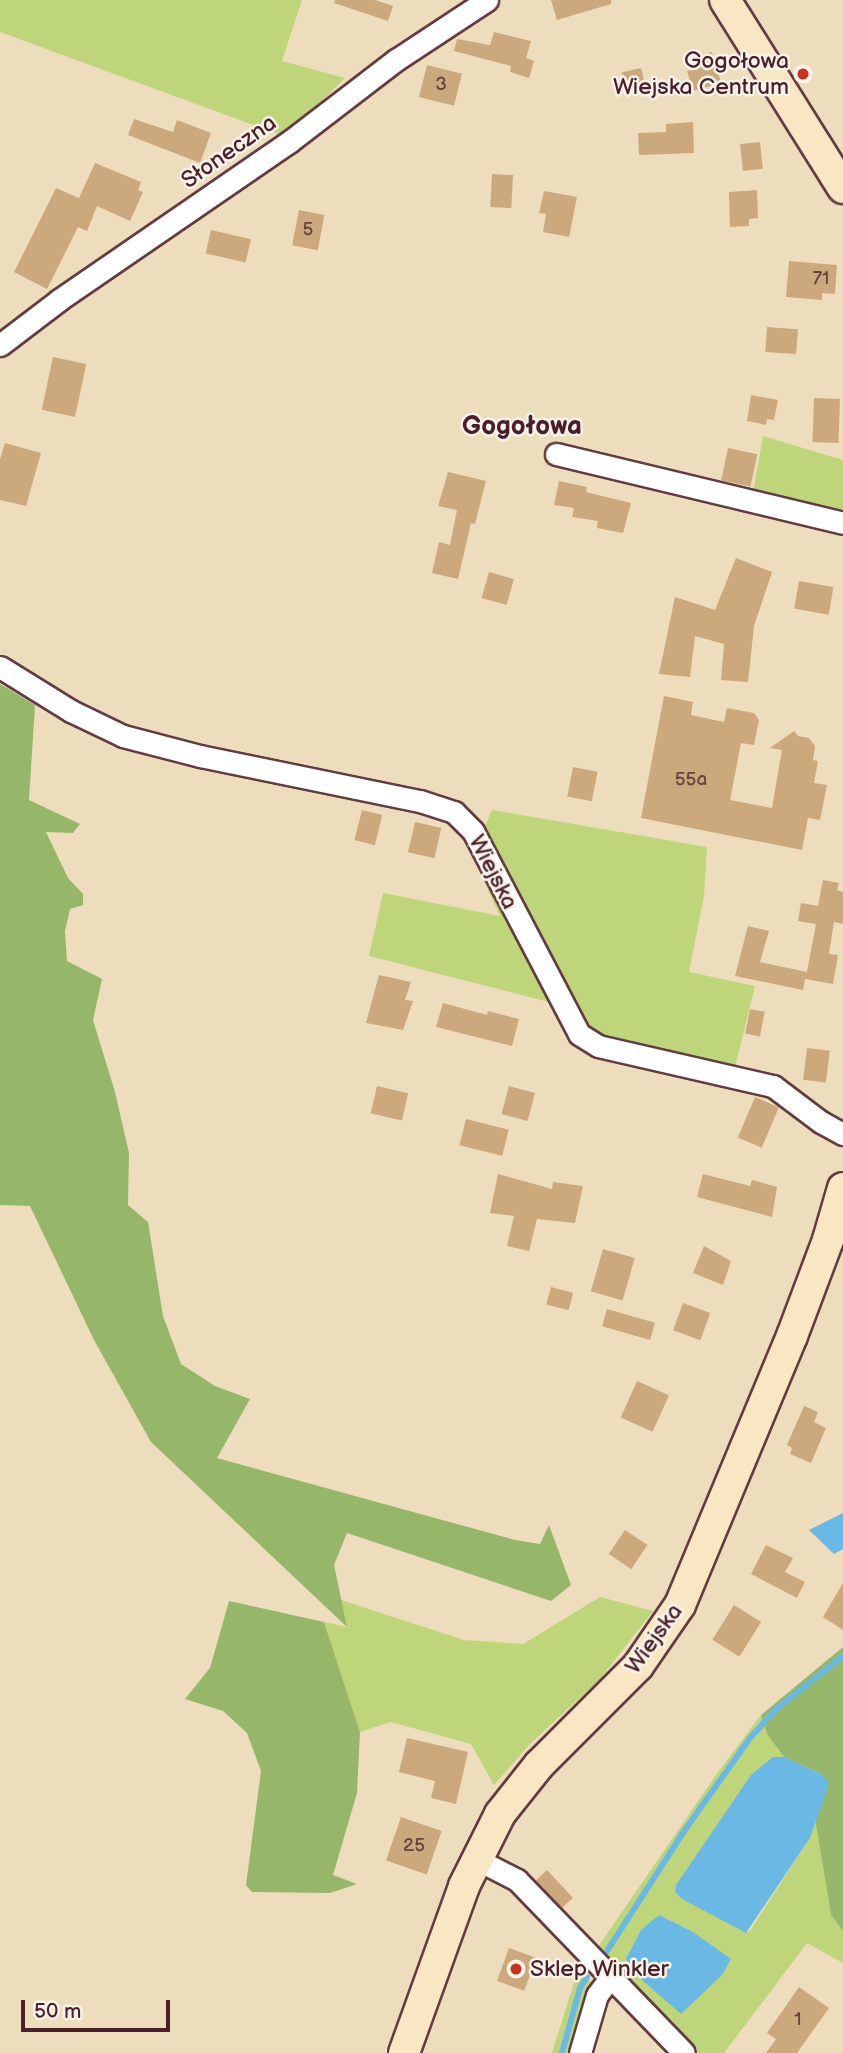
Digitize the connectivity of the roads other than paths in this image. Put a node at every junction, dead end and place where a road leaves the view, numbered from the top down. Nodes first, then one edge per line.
1 (487, 0) edge
2 (726, 0) edge
3 (843, 188) edge
4 (0, 345) edge
5 (556, 454) dead end
6 (843, 523) edge
7 (0, 667) edge
8 (843, 1134) edge
9 (843, 1188) edge
10 (476, 1859) junction
11 (612, 1975) junction
12 (404, 2053) edge
13 (580, 2053) edge
14 (684, 2053) edge

1 - 4 street, Słoneczna
2 - 3 street
5 - 6 street
7 - 8 street, Wiejska
9 - 10 street, Wiejska
10 - 11 street
10 - 12 street, Wiejska
11 - 13 street
11 - 14 street

